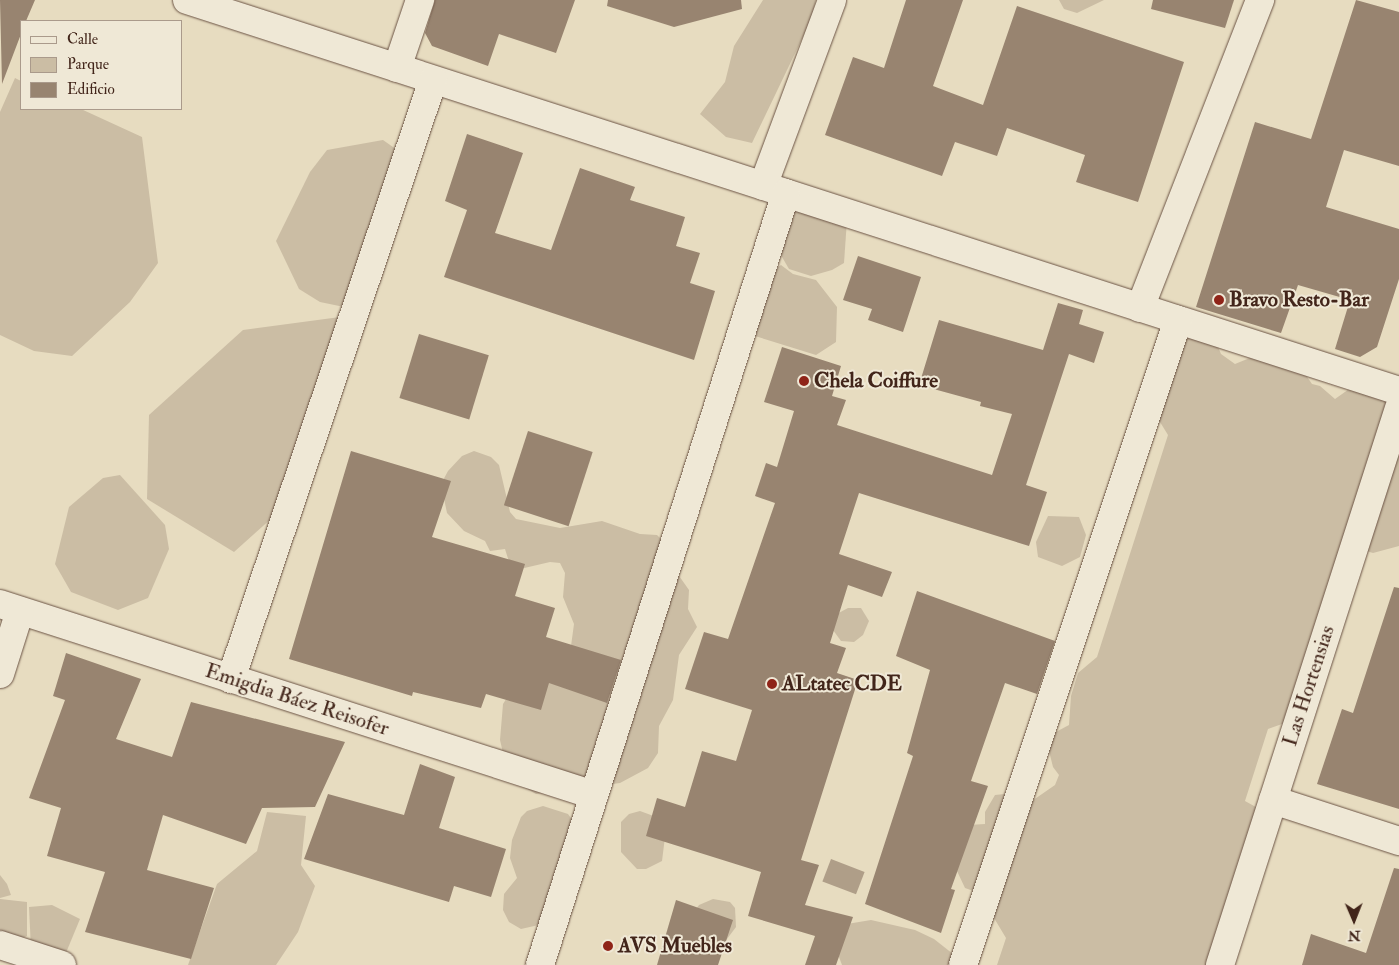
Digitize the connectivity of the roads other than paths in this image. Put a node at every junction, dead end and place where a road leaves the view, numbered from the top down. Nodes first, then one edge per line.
1 (187, 0) edge
2 (420, 0) edge
3 (832, 0) edge
4 (1260, 0) edge
5 (397, 68) junction
6 (433, 80) junction
7 (774, 190) junction
8 (1140, 308) junction
9 (1178, 320) junction
10 (1399, 391) edge
11 (1399, 408) edge
12 (10, 608) edge
13 (0, 674) edge
14 (231, 679) junction
15 (594, 795) junction
16 (1273, 800) junction
17 (1399, 841) edge
18 (0, 945) edge
19 (62, 965) edge
20 (540, 965) edge
21 (963, 965) edge
22 (1220, 965) edge

1 - 5 street
2 - 5 street
3 - 7 street
4 - 8 street
5 - 6 street
6 - 7 street
6 - 14 street
7 - 8 street
7 - 15 street
8 - 9 street
9 - 10 street
9 - 21 street
11 - 16 street, Las Hortensias
12 - 13 street
12 - 14 street, Emigdia Báez Reisofer
14 - 15 street, Emigdia Báez Reisofer
15 - 20 street
16 - 17 street
16 - 22 street, Las Hortensias
18 - 19 street

